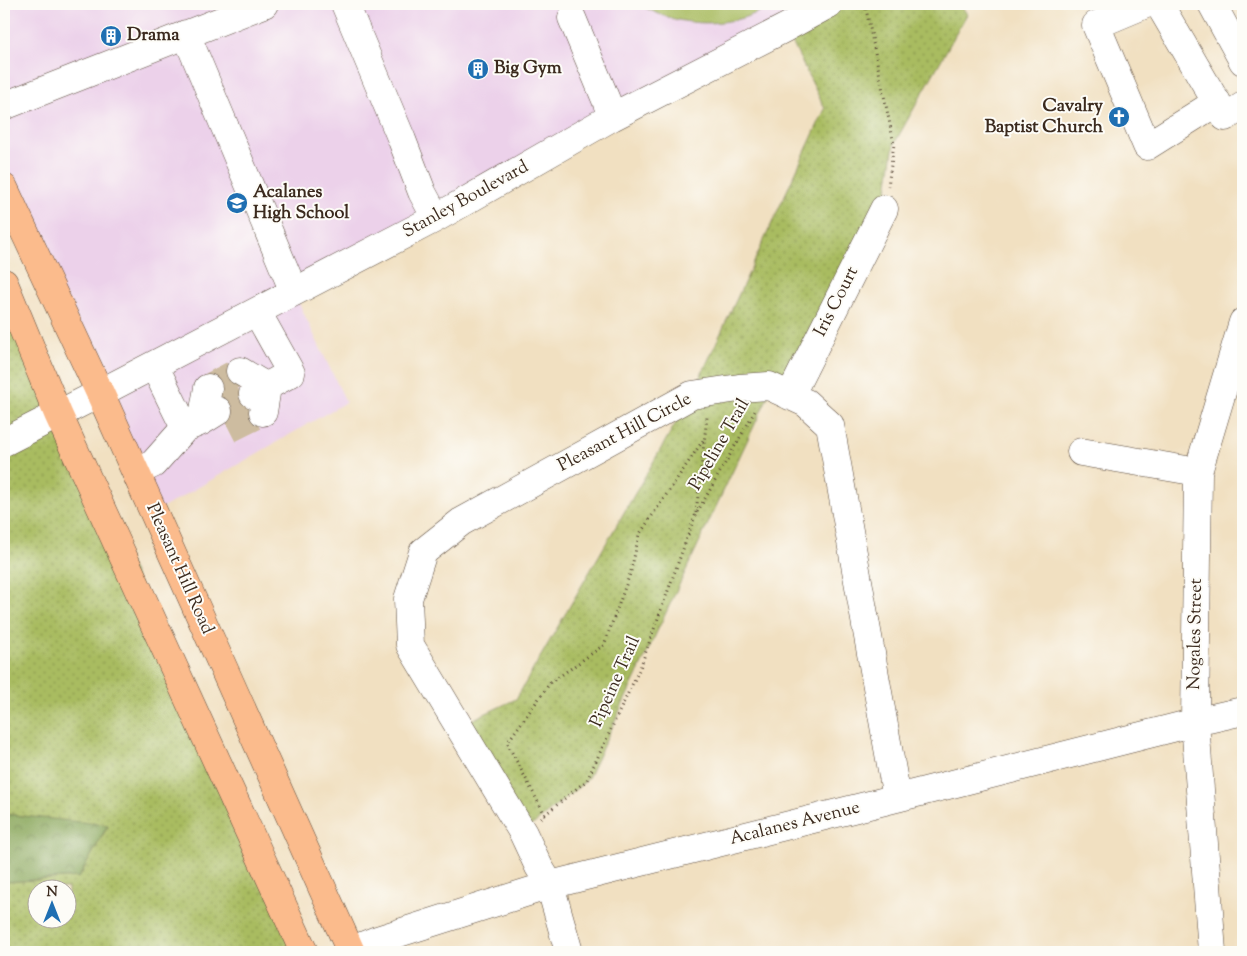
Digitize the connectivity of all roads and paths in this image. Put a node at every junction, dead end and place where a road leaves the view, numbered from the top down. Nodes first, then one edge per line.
1 (264, 4) edge
2 (345, 4) edge
3 (830, 4) edge
4 (866, 4) edge
5 (1146, 4) edge
6 (1159, 4) edge
7 (1212, 4) edge
8 (572, 18) dead end
9 (186, 34) junction
10 (1243, 61) edge
11 (1230, 104) edge
12 (4, 106) edge
13 (612, 117) junction
14 (4, 188) edge
15 (884, 209) joint
16 (436, 218) junction
17 (5, 291) edge
18 (294, 292) junction
19 (257, 312) junction
20 (1243, 322) edge
21 (154, 365) junction
22 (256, 391) tunnel mouth
23 (780, 391) junction
24 (100, 393) junction
25 (58, 414) junction
26 (4, 442) edge
27 (1081, 452) dead end
28 (136, 472) junction
29 (1198, 472) junction
30 (695, 516) junction
31 (1243, 711) edge
32 (1195, 722) junction
33 (897, 798) junction
34 (545, 814) junction
35 (523, 833) junction
36 (550, 885) junction
37 (304, 952) edge
38 (350, 952) edge
39 (569, 952) edge
40 (1212, 952) edge

1 - 9 street
2 - 16 street
3 - 13 street, Stanley Boulevard
4 - 15 path
5 - 11 street
6 - 11 street
7 - 10 street
8 - 13 street
9 - 12 street
9 - 18 street
13 - 16 street, Stanley Boulevard
14 - 24 main road, Pleasant Hill Road
15 - 23 street, Iris Court
16 - 18 street, Stanley Boulevard
17 - 25 main road
18 - 19 street, Stanley Boulevard
19 - 21 street, Stanley Boulevard
19 - 22 street
20 - 29 street, Nogales Street
21 - 24 street, Stanley Boulevard
21 - 28 street
23 - 30 path, Pipeline Trail
23 - 33 street
23 - 35 street, Pleasant Hill Circle
24 - 25 street, Stanley Boulevard
24 - 28 main road, Pleasant Hill Road
25 - 26 street, Stanley Boulevard
25 - 37 main road
27 - 29 street
28 - 38 main road, Pleasant Hill Road
29 - 32 street, Nogales Street
30 - 34 path, Pipeine Trail
30 - 34 path
31 - 32 street, Acalanes Avenue
32 - 33 street, Acalanes Avenue
32 - 40 street, Nogales Street
33 - 36 street, Acalanes Avenue
34 - 35 path, Pipeine Trail
35 - 36 street, Pleasant Hill Circle
36 - 38 street, Acalanes Avenue
36 - 39 street, Pleasant Hill Circle

